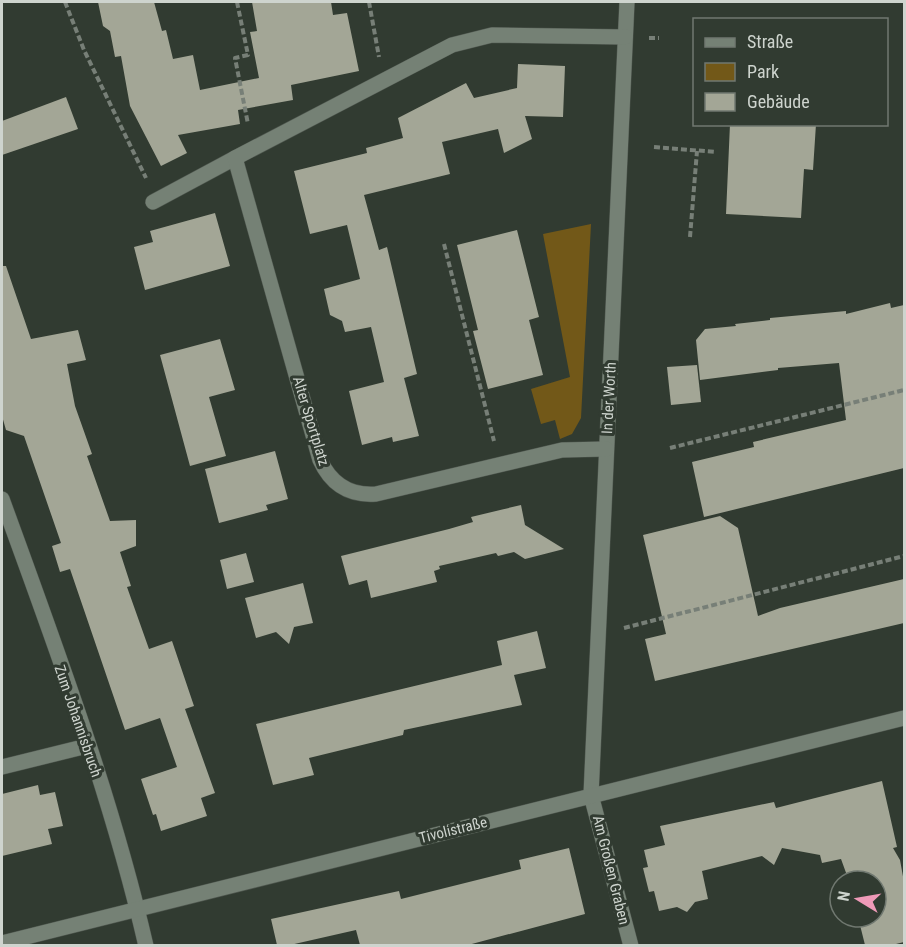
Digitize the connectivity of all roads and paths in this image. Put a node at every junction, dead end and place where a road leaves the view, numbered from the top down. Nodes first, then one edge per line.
1 (64, 2) edge
2 (237, 2) edge
3 (369, 2) edge
4 (627, 2) edge
5 (625, 37) junction
6 (384, 81) junction
7 (654, 147) dead end
8 (253, 148) junction
9 (697, 151) junction
10 (716, 152) dead end
11 (235, 158) junction
12 (153, 202) joint
13 (690, 237) dead end
14 (444, 244) dead end
15 (904, 390) edge
16 (670, 448) dead end
17 (606, 449) junction
18 (500, 464) junction
19 (2, 498) edge
20 (904, 556) edge
21 (617, 630) dead end
22 (904, 718) edge
23 (87, 746) junction
24 (2, 767) edge
25 (591, 795) junction
26 (138, 910) junction
27 (2, 943) edge
28 (146, 945) edge
29 (631, 945) edge

1 - 12 path
2 - 8 path
3 - 6 path
4 - 5 street, In der Worth
5 - 6 street
5 - 17 street, In der Worth
6 - 8 street
7 - 9 path
8 - 11 street
9 - 10 path
9 - 13 path
11 - 12 street
11 - 18 street, Alter Sportplatz
14 - 18 path
15 - 16 path
17 - 18 street, Alter Sportplatz
17 - 25 street, In der Worth
19 - 23 street, Zum Johannisbruch
20 - 21 path
22 - 25 street, Tivolistraße
23 - 24 street
23 - 26 street, Zum Johannisbruch
25 - 26 street, Tivolistraße
25 - 29 street, Am Großen Graben
26 - 27 street, Tivolistraße
26 - 28 street, Zum Johannisbruch

